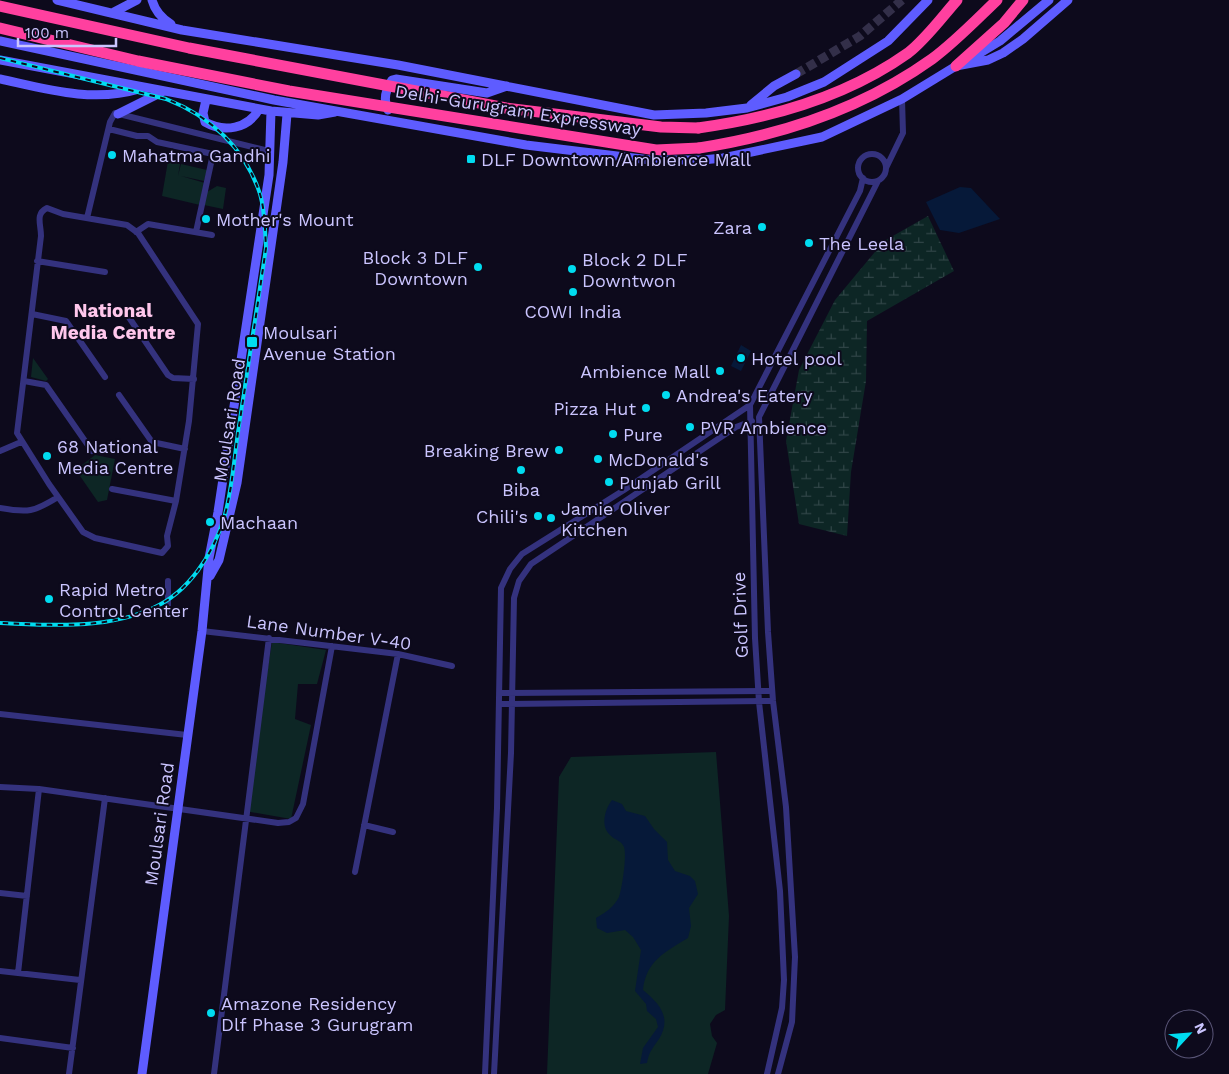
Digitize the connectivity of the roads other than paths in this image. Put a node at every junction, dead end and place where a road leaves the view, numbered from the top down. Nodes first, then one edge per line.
1 (57, 0) edge
2 (138, 0) edge
3 (152, 0) edge
4 (957, 0) edge
5 (997, 0) edge
6 (1023, 0) edge
7 (1049, 0) edge
8 (1068, 0) edge
9 (926, 2) edge
10 (83, 3) edge
11 (0, 6) edge
12 (114, 12) junction
13 (0, 28) edge
14 (182, 30) junction
15 (0, 41) edge
16 (0, 60) edge
17 (956, 66) junction
18 (796, 74) tunnel mouth
19 (0, 79) edge
20 (508, 86) junction
21 (142, 88) junction
22 (162, 92) junction
23 (902, 99) junction
24 (206, 100) junction
25 (747, 108) junction
26 (259, 109) junction
27 (271, 111) junction
28 (340, 111) junction
29 (118, 114) junction
30 (287, 114) junction
31 (401, 122) junction
32 (286, 127) junction
33 (109, 129) junction
34 (269, 129) junction
35 (269, 151) junction
36 (886, 168) junction
37 (863, 178) junction
38 (878, 181) junction
39 (87, 218) junction
40 (136, 232) junction
41 (196, 232) junction
42 (212, 235) dead end
43 (37, 261) junction
44 (105, 272) dead end
45 (32, 314) junction
46 (128, 316) dead end
47 (105, 377) dead end
48 (194, 379) junction
49 (24, 381) junction
50 (119, 395) dead end
51 (750, 405) junction
52 (759, 417) junction
53 (750, 422) junction
54 (20, 442) junction
55 (185, 448) junction
56 (0, 451) edge
57 (92, 451) dead end
58 (112, 489) dead end
59 (58, 497) junction
60 (176, 501) junction
61 (0, 508) edge
62 (208, 579) junction
63 (168, 581) dead end
64 (753, 595) junction
65 (766, 596) junction
66 (168, 616) dead end
67 (202, 631) junction
68 (269, 638) junction
69 (332, 646) junction
70 (398, 654) junction
71 (452, 666) dead end
72 (759, 691) junction
73 (772, 691) junction
74 (501, 693) junction
75 (512, 693) junction
76 (773, 701) junction
77 (760, 702) junction
78 (500, 704) junction
79 (512, 704) junction
80 (0, 714) edge
81 (188, 735) junction
82 (0, 787) edge
83 (39, 789) junction
84 (105, 798) junction
85 (497, 808) junction
86 (508, 808) junction
87 (177, 810) junction
88 (246, 820) junction
89 (364, 826) junction
90 (393, 832) dead end
91 (355, 872) dead end
92 (0, 893) edge
93 (27, 896) junction
94 (0, 971) edge
95 (18, 973) junction
96 (80, 980) junction
97 (490, 980) junction
98 (500, 980) junction
99 (0, 1038) edge
100 (73, 1048) junction
101 (70, 1074) edge
102 (142, 1074) edge
103 (214, 1074) edge
104 (485, 1074) edge
105 (494, 1074) edge
106 (767, 1074) edge
107 (778, 1074) edge

1 - 10 main road
2 - 12 main road
3 - 14 main road
4 - 11 highway, Delhi-Gurugram Expressway, bridge
5 - 13 highway, Delhi-Gurugram Expressway, bridge
6 - 17 highway
7 - 17 main road
8 - 17 main road
9 - 25 main road
10 - 12 main road
12 - 14 main road
14 - 20 main road
15 - 28 main road
16 - 21 main road
17 - 23 main road
18 - 25 main road
19 - 21 main road
20 - 25 main road
20 - 31 main road
21 - 22 main road
22 - 24 main road
22 - 29 main road
23 - 31 main road
23 - 36 street
24 - 26 main road
24 - 26 main road
26 - 27 main road
27 - 30 main road
27 - 34 main road, Moulsari Road
28 - 30 main road
28 - 31 main road
29 - 33 street
29 - 35 street
30 - 32 main road, Moulsari Road
32 - 34 main road
32 - 62 main road, Moulsari Road
33 - 39 street
33 - 41 street
34 - 35 main road, Moulsari Road
35 - 62 main road, Moulsari Road
36 - 37 street
36 - 38 street
37 - 38 street
37 - 51 street, Golf Drive
38 - 52 street, Golf Drive
39 - 40 street
39 - 43 street
40 - 41 street
40 - 48 street
41 - 42 street
43 - 44 street
43 - 45 street
45 - 47 street
45 - 49 street
46 - 48 street
48 - 55 street
49 - 54 street
49 - 57 street
50 - 55 street
51 - 53 street, Golf Drive
51 - 74 street
52 - 53 street
52 - 65 street, Golf Drive
53 - 64 street, Golf Drive
53 - 75 street
54 - 56 street
54 - 59 street
55 - 60 street
58 - 60 street
59 - 60 street
59 - 61 street
62 - 67 main road, Moulsari Road
63 - 66 street
64 - 65 street
64 - 72 street, Golf Drive
65 - 73 street, Golf Drive
67 - 68 street, Lane Number V-40
67 - 81 main road, Moulsari Road
68 - 69 street, Lane Number V-40
68 - 88 street
69 - 70 street, Lane Number V-40
69 - 88 street
70 - 71 street, Lane Number V-40
70 - 89 street
72 - 73 street
72 - 75 street
72 - 77 street, Golf Drive
73 - 76 street, Golf Drive
74 - 75 street
74 - 78 street
75 - 79 street
76 - 77 street
76 - 107 street, Golf Drive
77 - 79 street
77 - 106 street, Golf Drive
78 - 79 street
78 - 85 street
79 - 86 street
80 - 81 street
81 - 87 main road, Moulsari Road
82 - 83 street
83 - 84 street
83 - 93 street
84 - 87 street
84 - 96 street
85 - 86 street
85 - 97 street
86 - 98 street
87 - 88 street
87 - 102 main road, Moulsari Road
88 - 103 street
89 - 90 street
89 - 91 street
92 - 93 street
93 - 95 street
94 - 95 street
95 - 96 street
96 - 100 street
97 - 98 street
97 - 104 street
98 - 105 street
99 - 100 street
100 - 101 street

